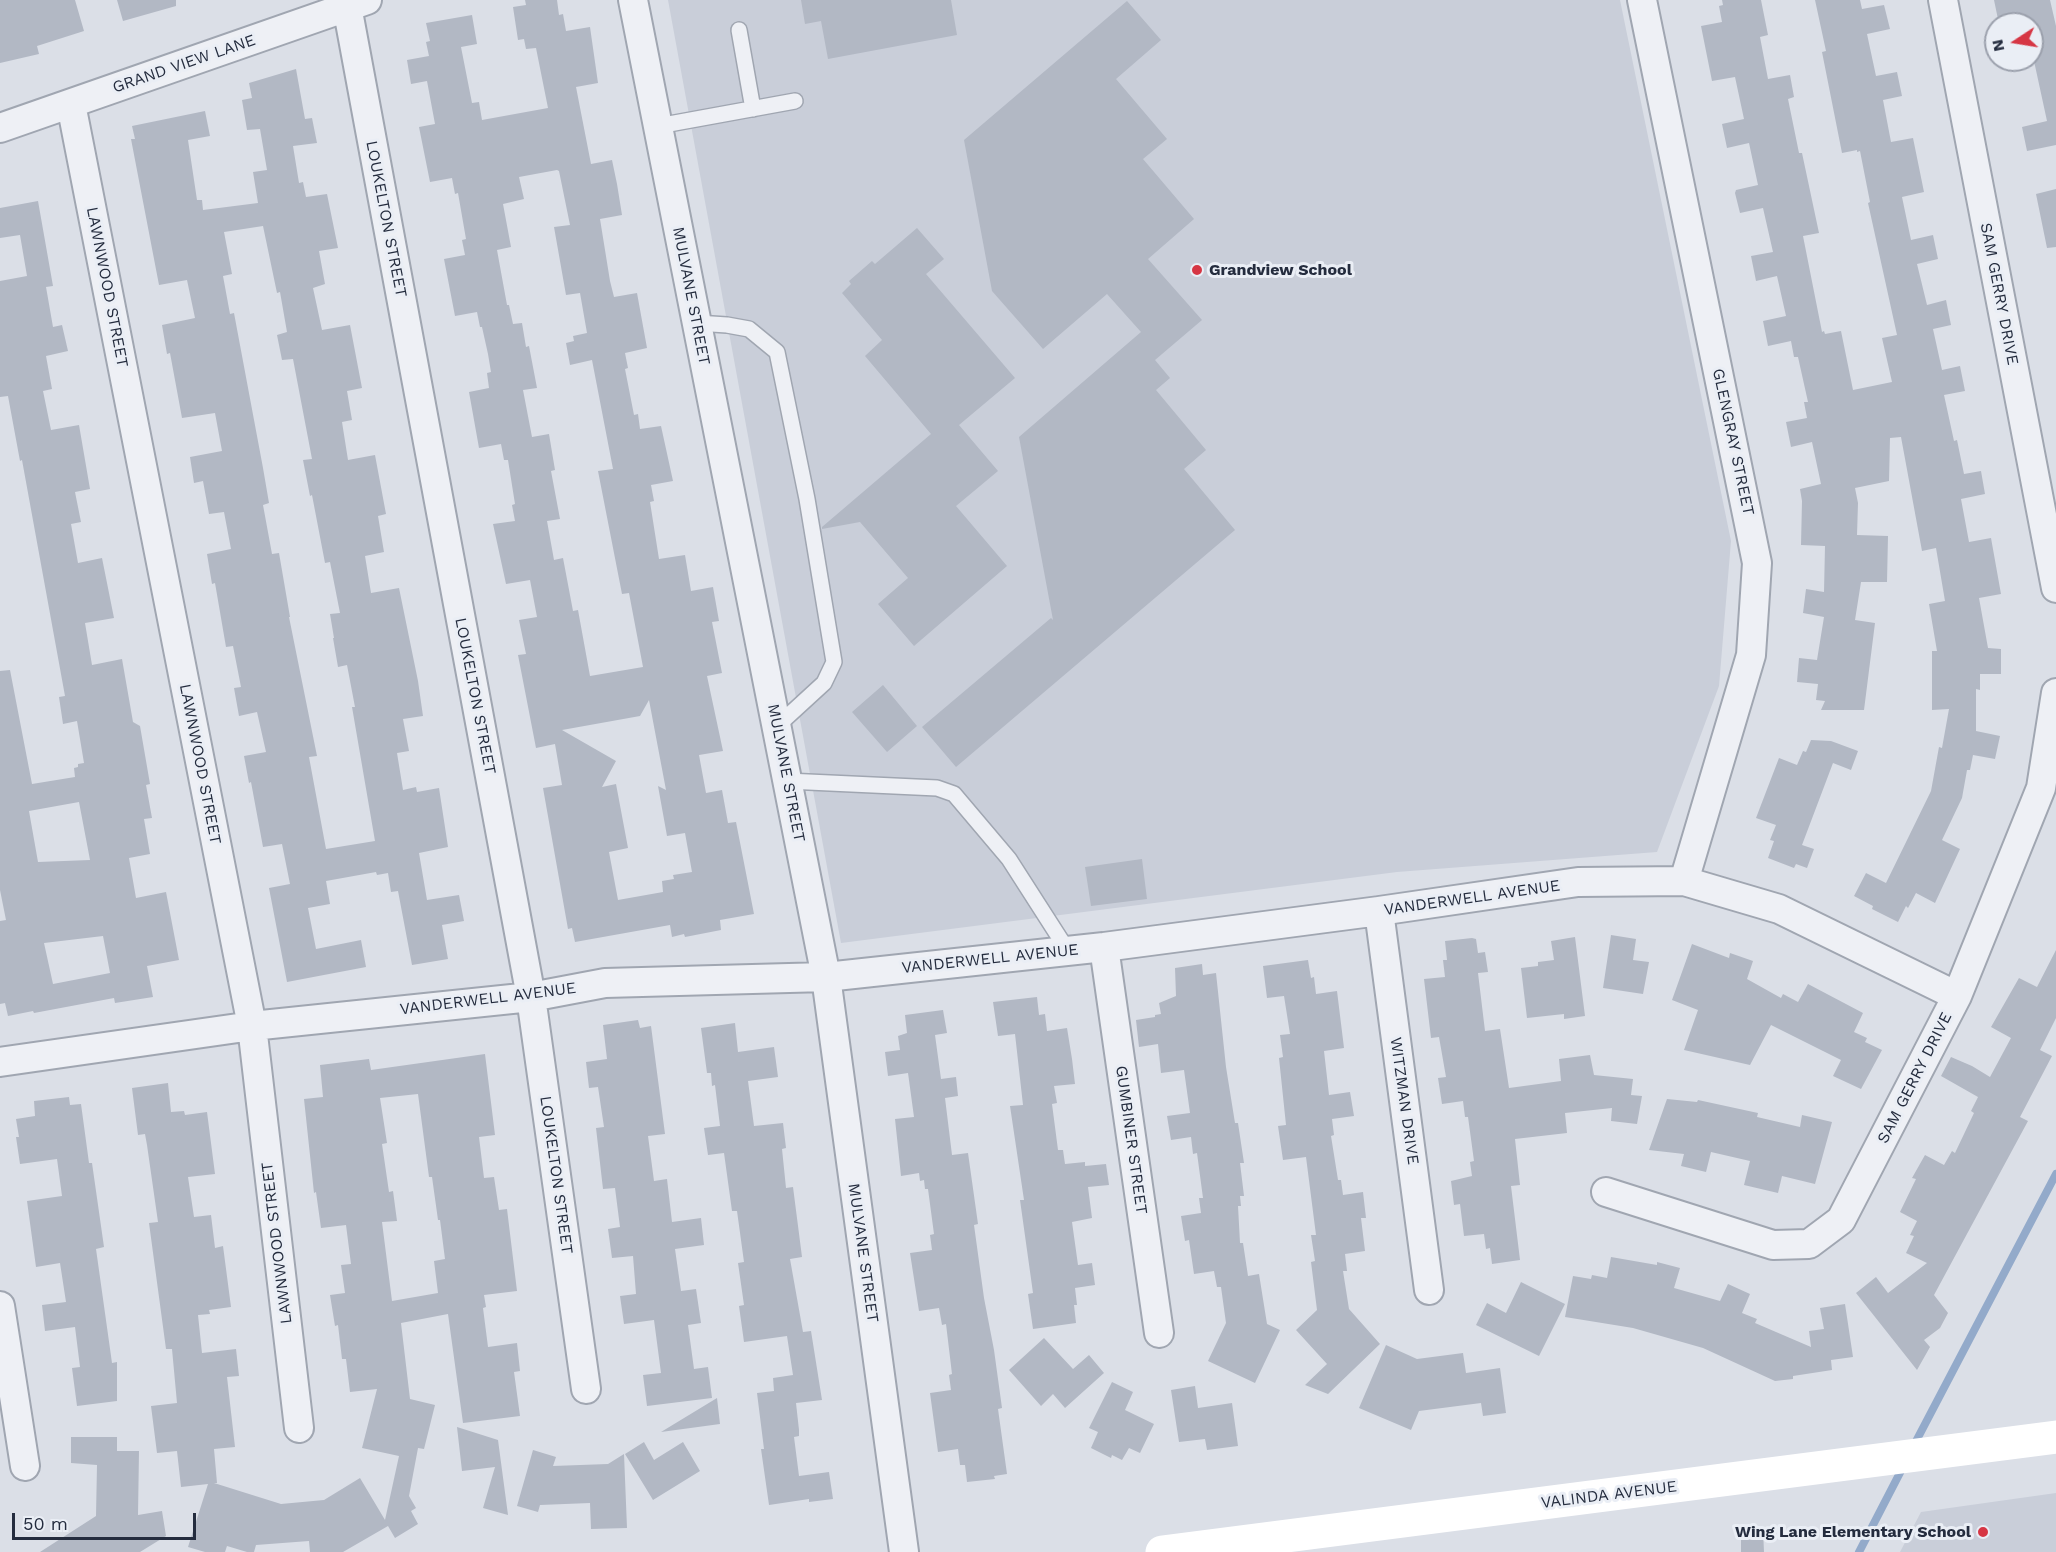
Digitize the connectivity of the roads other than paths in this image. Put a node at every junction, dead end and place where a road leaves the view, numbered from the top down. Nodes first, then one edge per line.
1 (633, 0) edge
2 (1642, 0) edge
3 (1943, 0) edge
4 (357, 3) edge
5 (739, 30) dead end
6 (795, 101) dead end
7 (71, 104) junction
8 (753, 109) junction
9 (658, 126) junction
10 (0, 128) edge
11 (696, 323) junction
12 (2056, 588) edge
13 (2056, 693) edge
14 (776, 727) junction
15 (787, 781) junction
16 (1684, 881) junction
17 (1379, 911) junction
18 (1104, 947) junction
19 (1068, 951) junction
20 (826, 977) junction
21 (1957, 996) junction
22 (531, 997) junction
23 (252, 1026) junction
24 (0, 1062) edge
25 (1606, 1192) dead end
26 (1429, 1290) dead end
27 (0, 1306) edge
28 (1159, 1333) dead end
29 (586, 1389) dead end
30 (299, 1428) dead end
31 (2056, 1437) edge
32 (24, 1466) dead end
33 (904, 1552) edge
34 (1162, 1552) edge

1 - 9 street, MULVANE STREET
2 - 16 street, GLENGRAY STREET
3 - 12 street, SAM GERRY DRIVE
4 - 7 street, GRAND VIEW LANE
4 - 22 street, LOUKELTON STREET
5 - 8 lane
6 - 8 lane
7 - 10 street, GRAND VIEW LANE
7 - 23 street, LAWNWOOD STREET
8 - 9 lane
9 - 11 street, MULVANE STREET
11 - 14 street, MULVANE STREET
11 - 14 lane
13 - 21 street, SAM GERRY DRIVE
14 - 15 street, MULVANE STREET
15 - 19 lane
15 - 20 street, MULVANE STREET
16 - 17 street, VANDERWELL AVENUE
16 - 21 street, VANDERWELL AVENUE
17 - 18 street, VANDERWELL AVENUE
17 - 26 street, WITZMAN DRIVE
18 - 19 street, VANDERWELL AVENUE
18 - 28 street, GUMBINER STREET
19 - 20 street, VANDERWELL AVENUE
20 - 22 street, VANDERWELL AVENUE
20 - 33 street, MULVANE STREET
21 - 25 street, SAM GERRY DRIVE
22 - 23 street, VANDERWELL AVENUE
22 - 29 street, LOUKELTON STREET
23 - 24 street, VANDERWELL AVENUE
23 - 30 street, LAWNWOOD STREET
27 - 32 street
31 - 34 main road, VALINDA AVENUE

